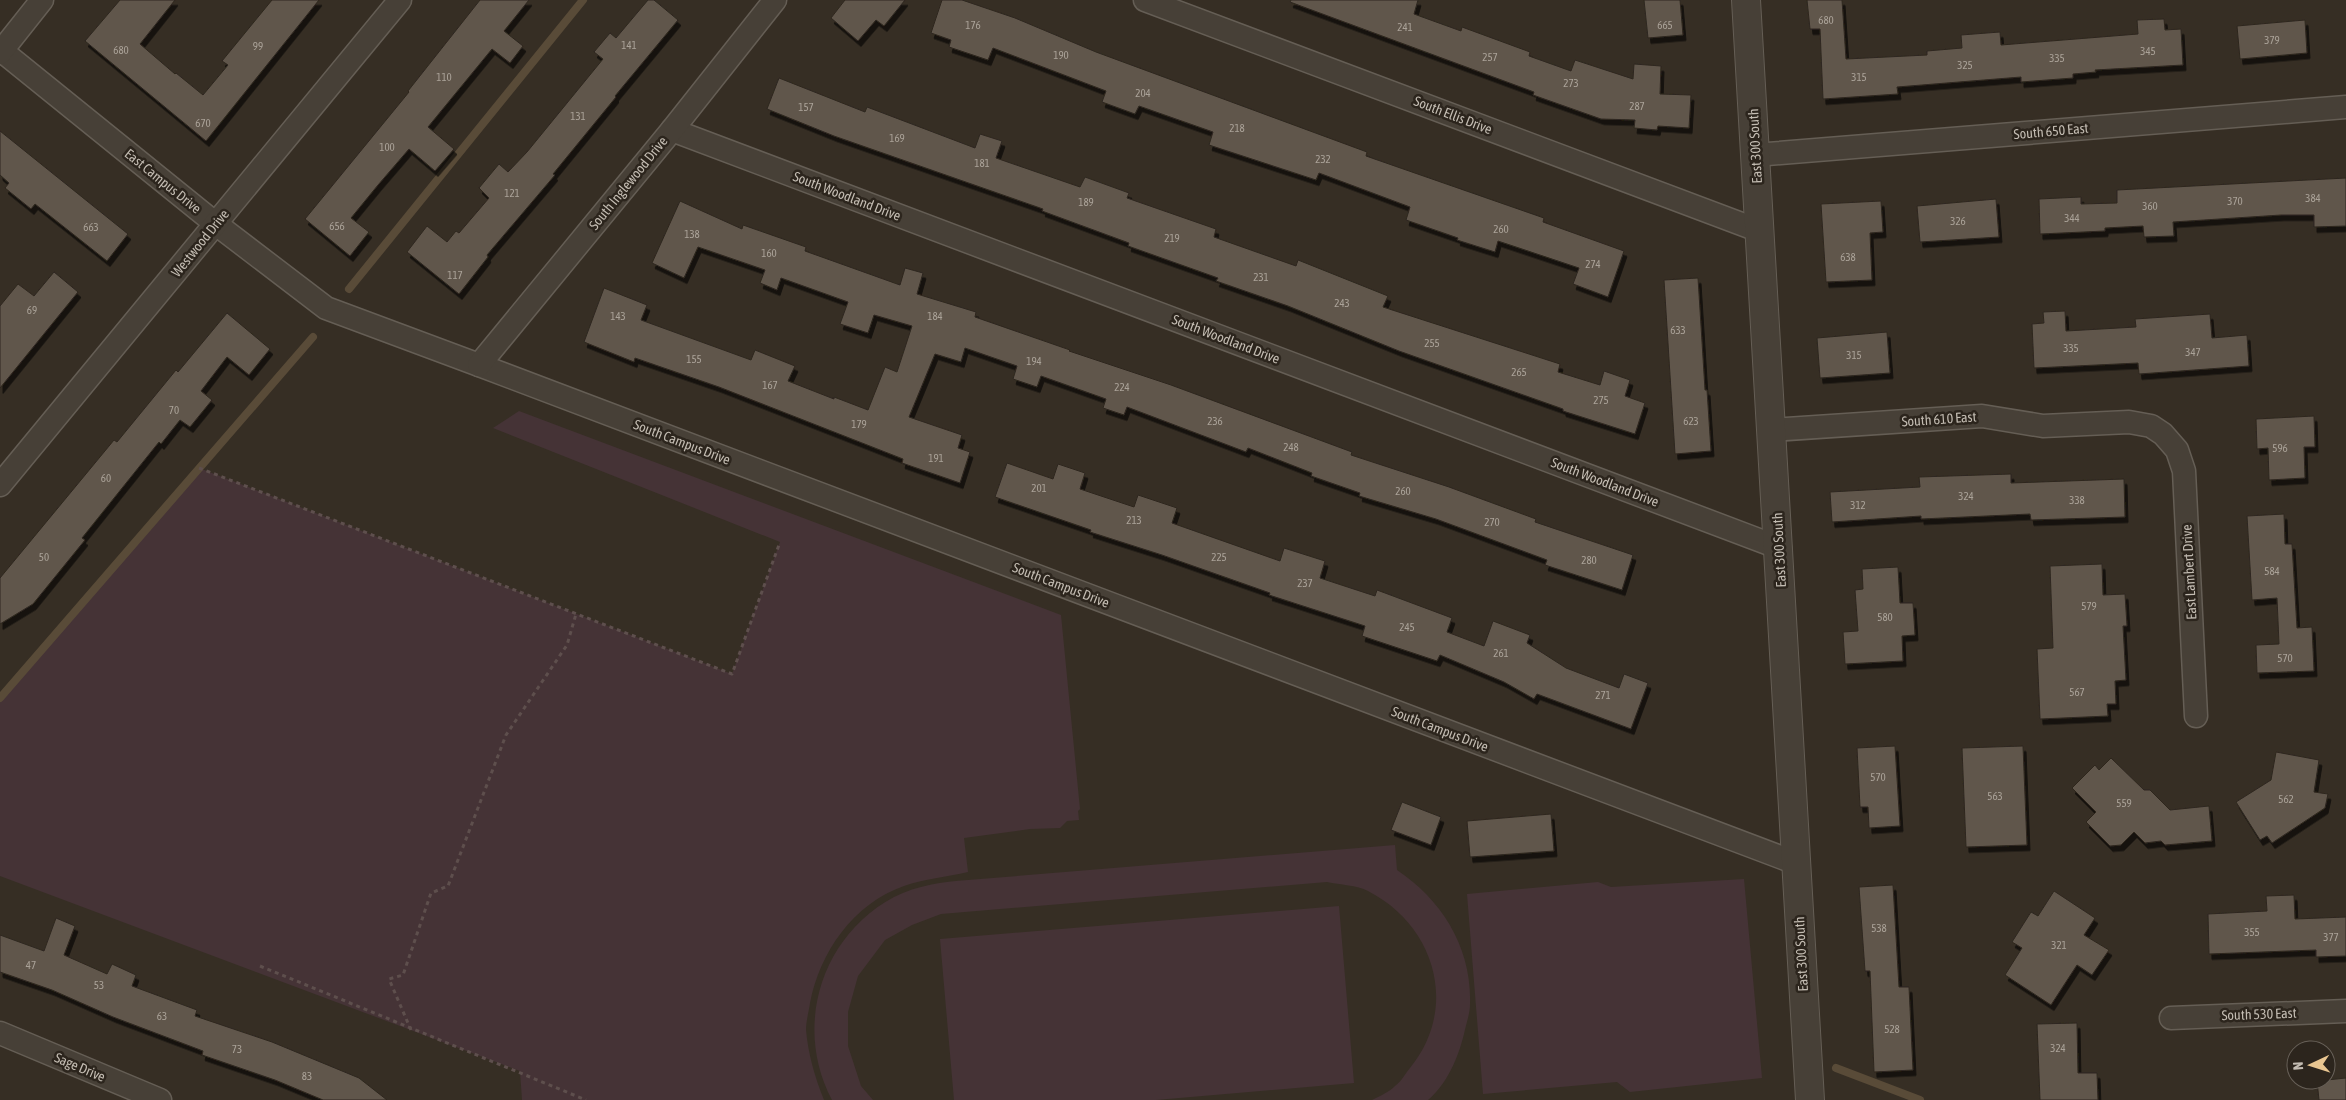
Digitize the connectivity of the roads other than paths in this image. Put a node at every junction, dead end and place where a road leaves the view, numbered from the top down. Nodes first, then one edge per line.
1 (42, 0) edge
2 (400, 0) edge
3 (775, 0) edge
4 (1145, 0) edge
5 (1746, 0) edge
6 (1, 52) edge
7 (2346, 107) edge
8 (672, 130) junction
9 (1755, 155) junction
10 (216, 224) junction
11 (1760, 231) junction
12 (326, 308) joint
13 (479, 364) junction
14 (1772, 430) junction
15 (2163, 434) joint
16 (0, 485) edge
17 (1780, 548) junction
18 (2196, 716) dead end
19 (1796, 863) junction
20 (2346, 1011) edge
21 (2171, 1018) dead end
22 (0, 1033) edge
23 (160, 1100) edge
24 (1810, 1100) edge

1 - 6 street
2 - 10 street, Westwood Drive
3 - 8 street, South Inglewood Drive
4 - 11 street, South Ellis Drive
5 - 9 street, East 300 South
6 - 10 street, East Campus Drive
7 - 9 street, South 650 East
8 - 13 street, South Inglewood Drive
8 - 17 street, South Woodland Drive
9 - 11 street, East 300 South
10 - 12 street, East Campus Drive
10 - 16 street, Westwood Drive
11 - 14 street, East 300 South
12 - 13 street, South Campus Drive
13 - 19 street, South Campus Drive
14 - 15 street, South 610 East
14 - 17 street, East 300 South
15 - 18 street, East Lambert Drive
17 - 19 street, East 300 South
19 - 24 street, East 300 South
20 - 21 street, South 530 East
22 - 23 street, Sage Drive

